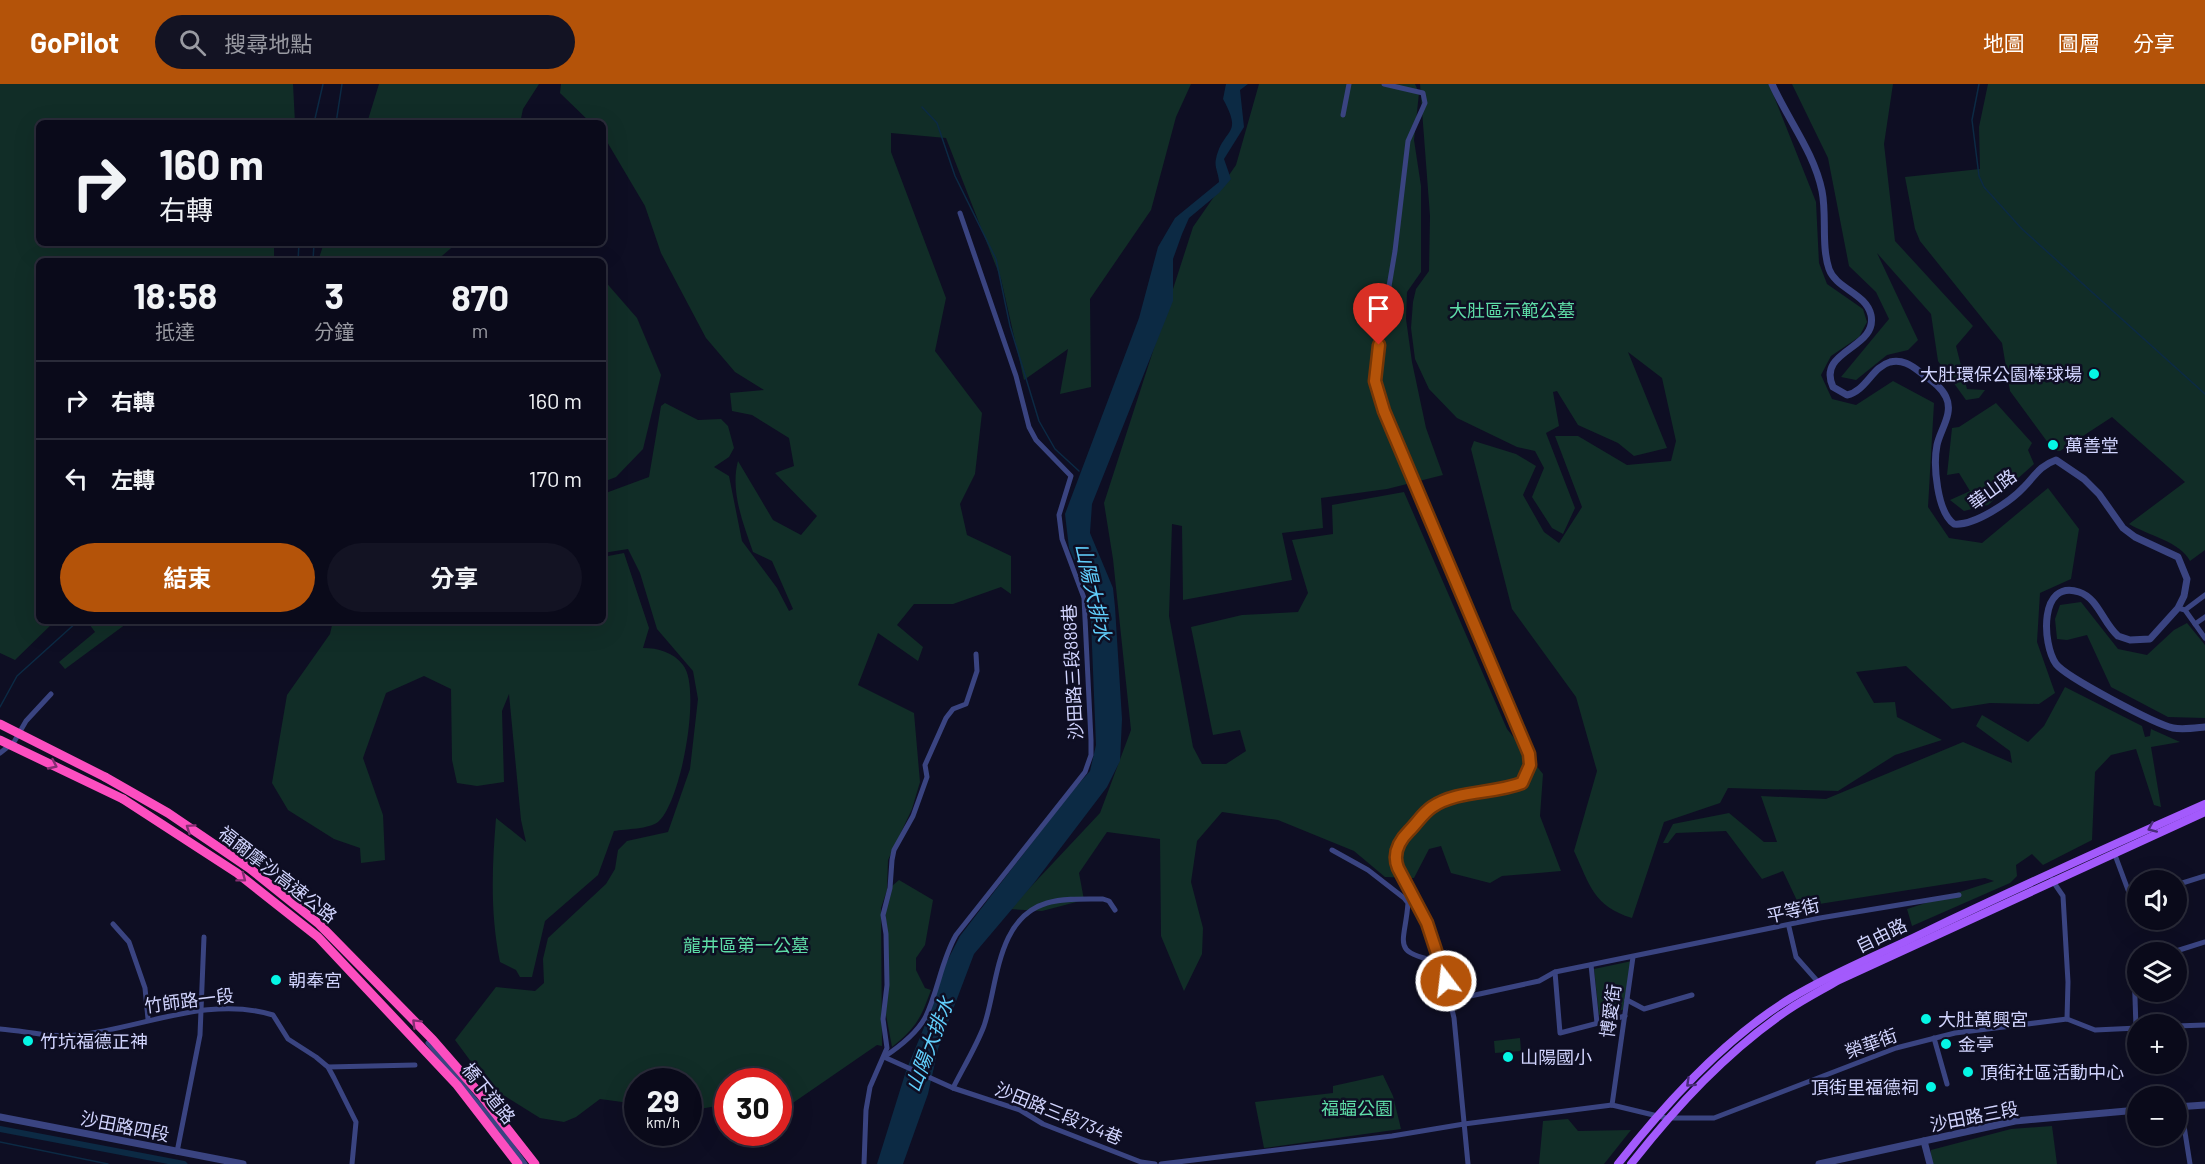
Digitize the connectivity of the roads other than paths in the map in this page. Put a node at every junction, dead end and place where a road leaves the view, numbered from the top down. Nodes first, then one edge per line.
1 (1349, 84) edge
2 (1384, 84) edge
3 (1772, 84) edge
4 (1342, 115) dead end
5 (960, 213) dead end
6 (2205, 596) edge
7 (2181, 609) junction
8 (2205, 617) edge
9 (2195, 624) junction
10 (2205, 638) edge
11 (976, 654) dead end
12 (51, 694) dead end
13 (0, 724) edge
14 (2205, 727) edge
15 (0, 740) edge
16 (0, 753) edge
17 (2205, 804) edge
18 (2205, 812) edge
19 (1332, 850) dead end
20 (2115, 855) junction
21 (2205, 876) edge
22 (2050, 877) junction
23 (2187, 882) edge
24 (2127, 892) edge
25 (1959, 895) dead end
26 (1115, 910) dead end
27 (114, 924) dead end
28 (1789, 927) junction
29 (204, 937) dead end
30 (2205, 942) edge
31 (2187, 947) edge
32 (1634, 957) junction
33 (1441, 962) junction
34 (1591, 965) junction
35 (1555, 972) junction
36 (1819, 983) junction
37 (1692, 995) dead end
38 (1461, 998) dead end
39 (1627, 1000) junction
40 (199, 1012) junction
41 (1625, 1016) junction
42 (148, 1019) junction
43 (2067, 1020) junction
44 (1597, 1023) junction
45 (2205, 1025) edge
46 (2187, 1026) edge
47 (2127, 1028) edge
48 (0, 1029) edge
49 (1934, 1038) junction
50 (1744, 1039) junction
51 (428, 1043) dead end
52 (884, 1057) junction
53 (415, 1065) dead end
54 (328, 1067) junction
55 (1947, 1084) dead end
56 (953, 1088) junction
57 (1612, 1104) junction
58 (2205, 1105) edge
59 (2187, 1106) edge
60 (2127, 1111) edge
61 (1656, 1116) junction
62 (0, 1117) edge
63 (1666, 1118) junction
64 (1464, 1124) junction
65 (1924, 1141) junction
66 (2187, 1146) edge
67 (177, 1152) junction
68 (1203, 1162) edge
69 (243, 1164) edge
70 (352, 1164) edge
71 (518, 1164) edge
72 (525, 1164) edge
73 (535, 1164) edge
74 (864, 1164) edge
75 (1155, 1164) edge
76 (1161, 1164) edge
77 (1468, 1164) edge
78 (1618, 1164) edge
79 (1630, 1164) edge
80 (1819, 1164) edge
81 (1925, 1164) edge
82 (1930, 1164) edge
83 (2190, 1164) edge

1 - 4 street
2 - 33 street
3 - 7 street, 華山路
5 - 52 street, 沙田路三段888巷
6 - 7 street
7 - 9 street
7 - 14 street, 華山路
8 - 9 street
9 - 10 street
11 - 52 street
12 - 16 street
73 -> 13 highway, 福爾摩沙高速公路, bridge
15 -> 71 highway, 福爾摩沙高速公路, bridge
17 -> 22 main road, 自由路
18 - 20 main road, 自由路
19 - 33 street
20 - 22 main road, 自由路
20 - 24 street
21 - 23 street
22 - 36 main road, 自由路
22 - 43 street
22 - 50 main road, 自由路
25 - 28 street, 平等街
26 - 56 street
27 - 42 street
28 - 32 street, 平等街
28 - 36 street
29 - 40 street
30 - 31 street
32 - 34 street, 平等街
32 - 39 street, 博愛街
33 - 64 street
34 - 35 street, 平等街
34 - 44 street
35 - 38 street, 平等街
35 - 44 street
36 - 50 main road, 自由路
37 - 39 street
39 - 41 street, 博愛街
40 - 42 street, 竹師路一段
40 - 54 street, 竹師路一段
40 - 67 street
41 - 44 street
41 - 57 street, 博愛街
42 - 48 street, 竹師路一段
43 - 47 street, 榮華街
43 - 49 street, 榮華街
45 - 46 street
49 - 55 street
49 - 63 street, 榮華街
50 -> 61 main road, 自由路
50 - 63 main road, 自由路
51 - 72 street, 橋下道路
52 - 56 street, 沙田路三段734巷
52 - 74 street, 沙田路三段888巷
53 - 54 street
54 - 70 street, 竹師路一段
56 - 75 street, 沙田路三段734巷
57 - 61 street, 榮華街
57 - 64 street
58 - 59 street
60 - 65 street, 沙田路三段
61 - 63 street, 榮華街
61 - 78 main road, 自由路
62 - 67 street, 沙田路四段
63 - 79 main road, 自由路
64 - 68 street
64 - 77 street
65 - 80 street, 沙田路三段
65 - 81 street
65 - 82 street
66 - 83 street
67 - 69 street, 沙田路四段
68 - 76 street

